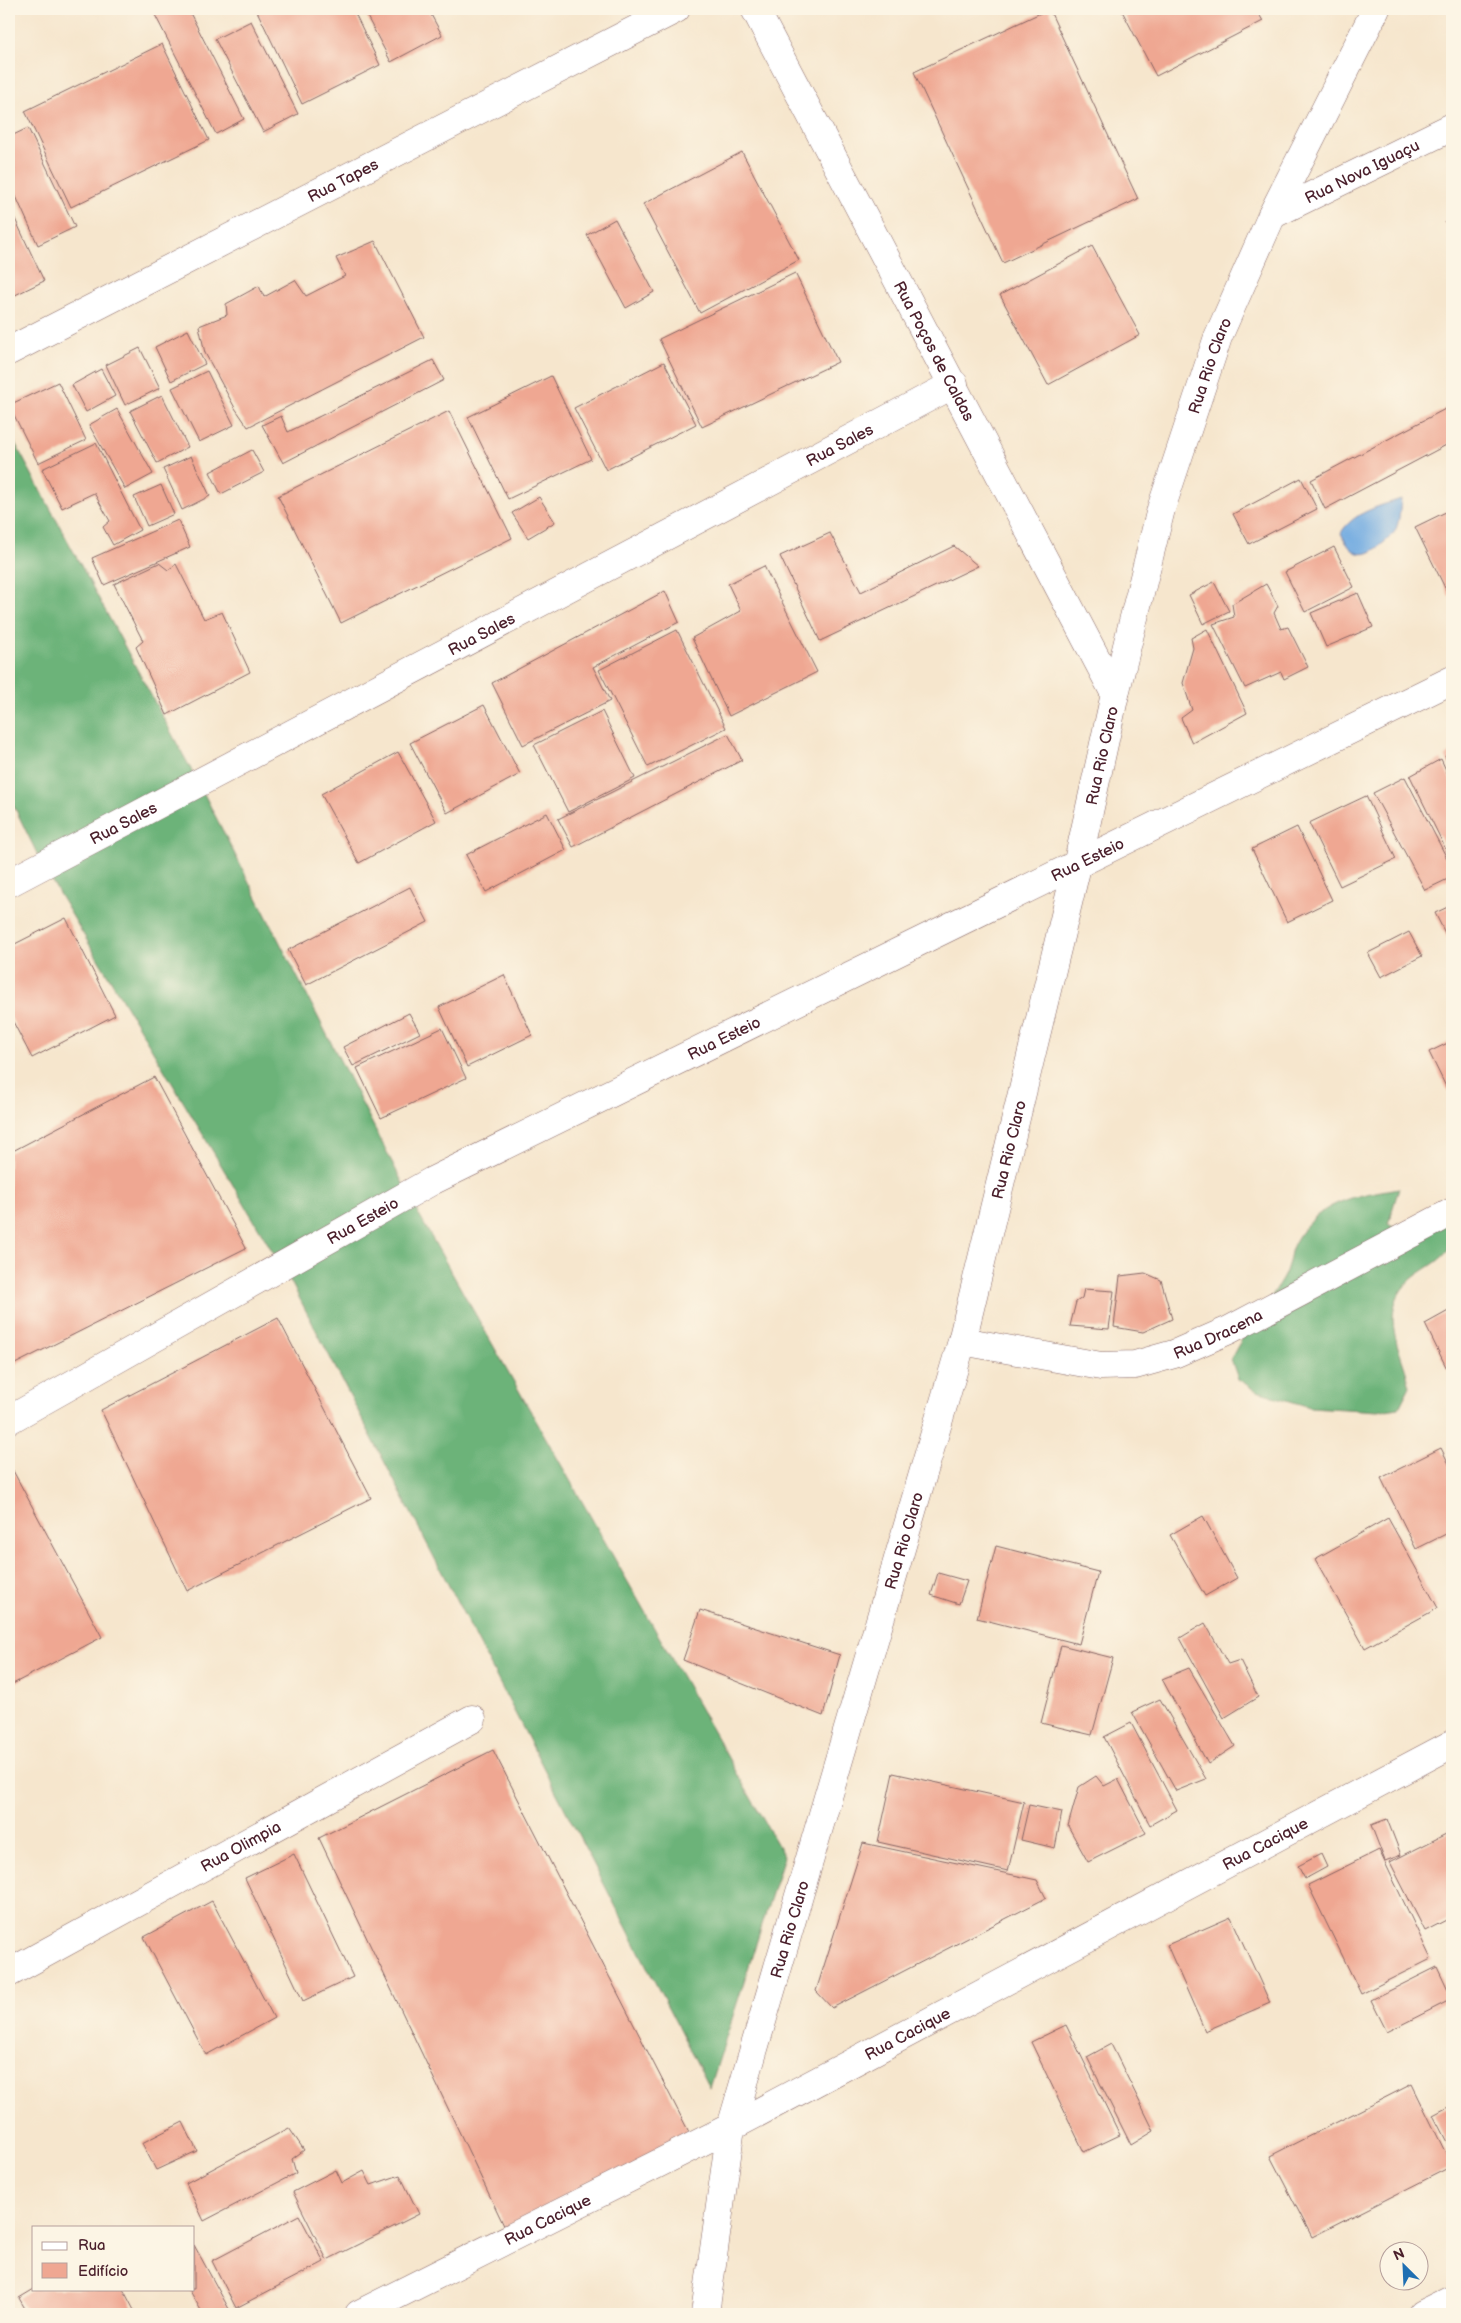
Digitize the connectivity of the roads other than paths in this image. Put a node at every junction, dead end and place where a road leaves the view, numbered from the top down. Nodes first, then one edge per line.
1 (676, 9) edge
2 (755, 9) edge
3 (1376, 9) edge
4 (1452, 127) edge
5 (1272, 215) junction
6 (9, 351) edge
7 (954, 384) junction
8 (1452, 680) edge
9 (1115, 694) junction
10 (1077, 866) junction
11 (9, 883) edge
12 (1452, 1212) edge
13 (962, 1341) junction
14 (9, 1420) edge
15 (472, 1719) dead end
16 (1452, 1744) edge
17 (9, 1974) edge
18 (731, 2128) junction
19 (1452, 2299) edge
20 (359, 2314) edge
21 (705, 2314) edge
22 (1422, 2314) edge

1 - 6 street, Rua Tapes
2 - 7 street, Rua Poços de Caldas
3 - 5 street, Rua Rio Claro
4 - 5 street, Rua Nova Iguaçu
5 - 9 street, Rua Rio Claro
7 - 9 street, Rua Poços de Caldas
7 - 11 street, Rua Sales
8 - 10 street, Rua Esteio
9 - 10 street, Rua Rio Claro
10 - 13 street, Rua Rio Claro
10 - 14 street, Rua Esteio
12 - 13 street, Rua Dracena
13 - 18 street, Rua Rio Claro
15 - 17 street, Rua Olimpia
16 - 18 street, Rua Cacique
18 - 20 street, Rua Cacique
18 - 21 street, Rua Rio Claro
19 - 22 street

